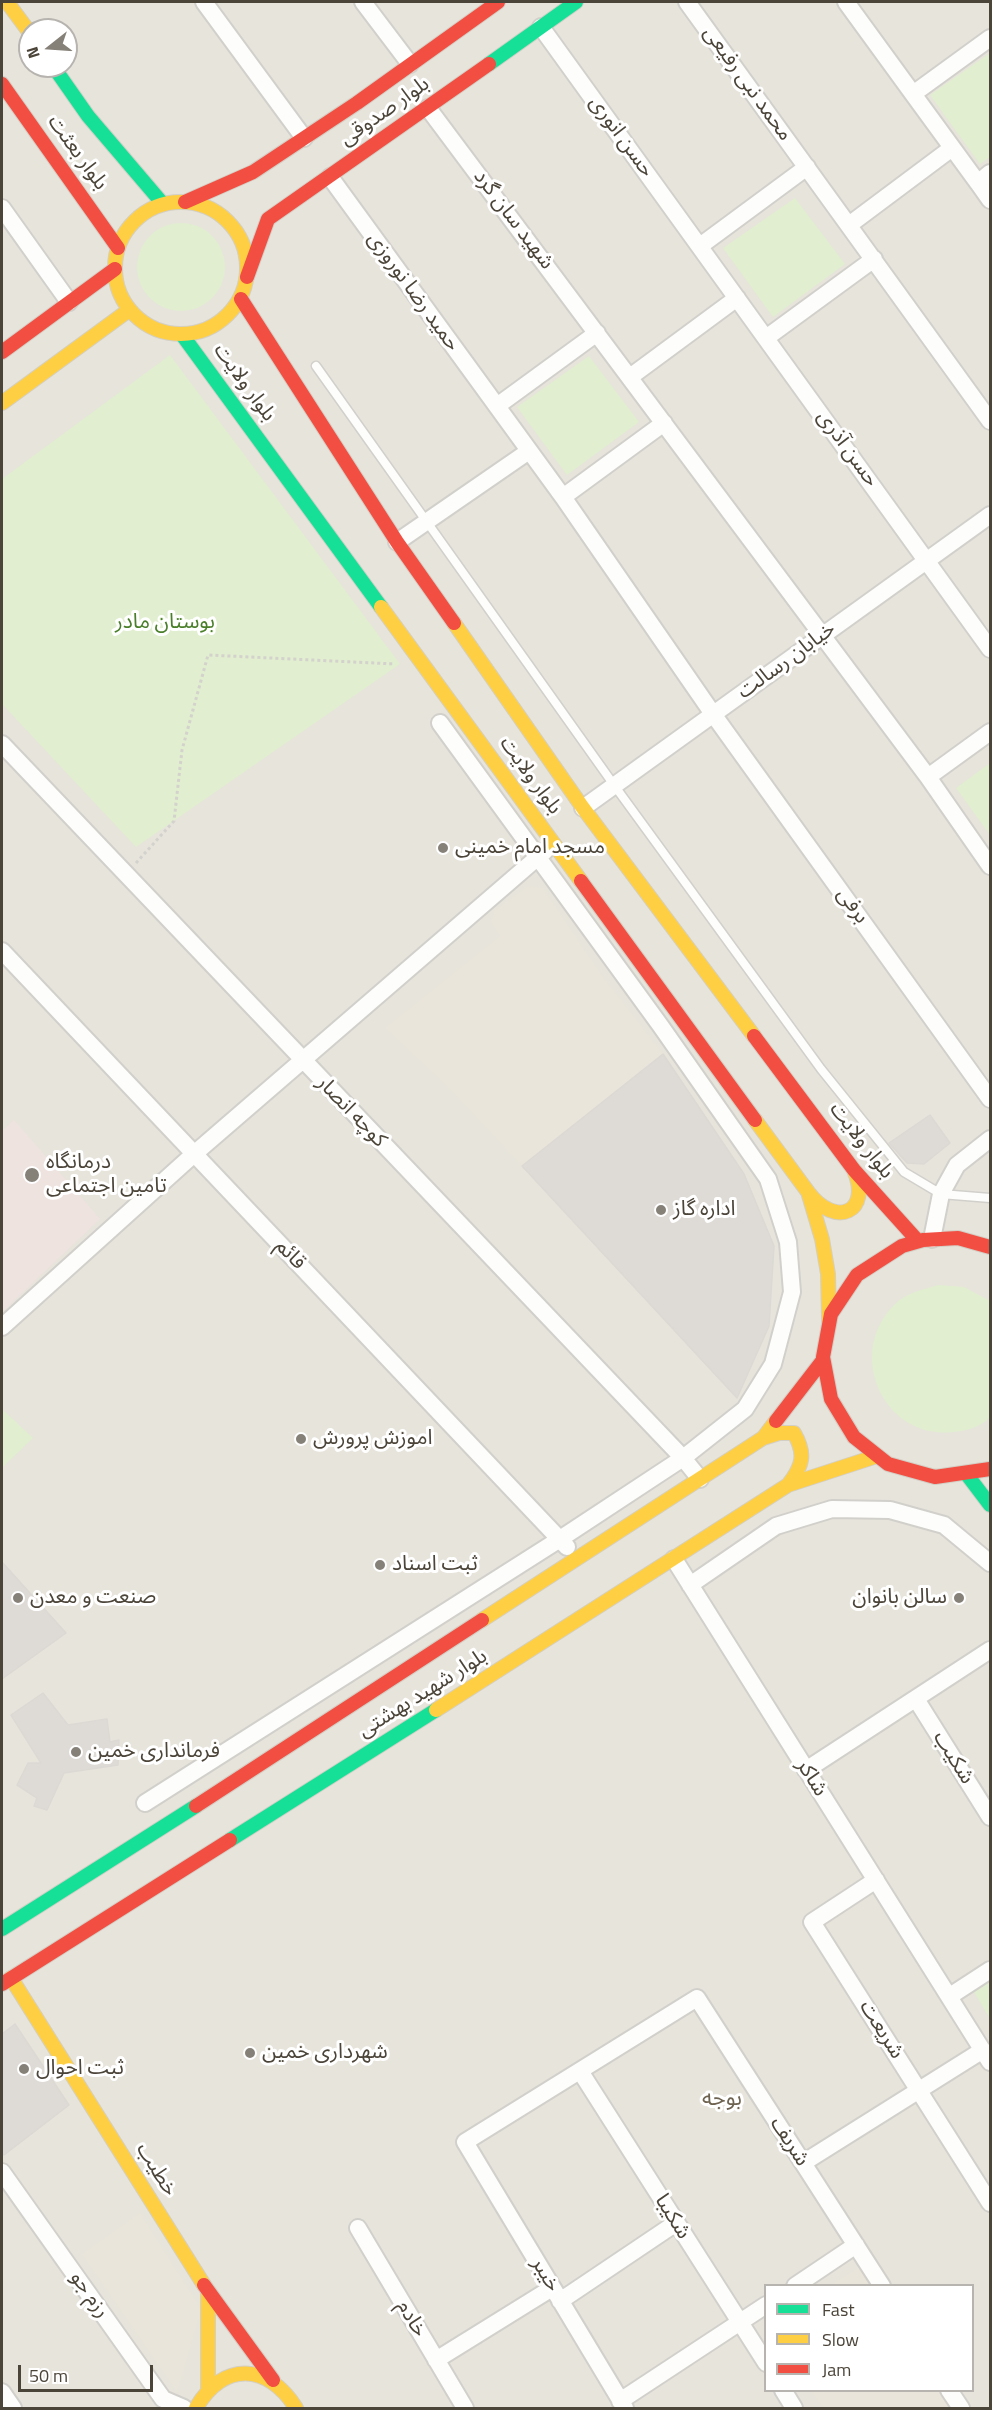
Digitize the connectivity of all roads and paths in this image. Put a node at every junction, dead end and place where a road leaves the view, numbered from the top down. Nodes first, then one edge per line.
1 (8, 2) edge
2 (204, 2) edge
3 (363, 2) edge
4 (498, 2) edge
5 (576, 2) edge
6 (687, 2) edge
7 (846, 2) edge
8 (19, 18) edge
9 (541, 27) junction
10 (990, 38) edge
11 (410, 64) junction
12 (61, 78) edge
13 (2, 84) edge
14 (913, 94) junction
15 (429, 108) junction
16 (304, 138) junction
17 (952, 148) junction
18 (807, 167) junction
19 (330, 177) junction
20 (984, 178) edge
21 (990, 200) edge
22 (185, 202) junction
23 (163, 204) junction
24 (2, 208) edge
25 (849, 225) junction
26 (700, 246) junction
27 (118, 248) junction
28 (874, 259) junction
29 (115, 269) junction
30 (248, 277) junction
31 (737, 298) junction
32 (241, 299) junction
33 (69, 302) junction
34 (129, 310) junction
35 (597, 333) junction
36 (183, 336) junction
37 (766, 338) junction
38 (2, 352) edge
39 (316, 366) dead end
40 (630, 377) junction
41 (2, 403) edge
42 (497, 406) junction
43 (990, 421) edge
44 (664, 423) junction
45 (529, 451) junction
46 (563, 497) junction
47 (990, 515) edge
48 (426, 522) junction
49 (397, 542) junction
50 (927, 561) junction
51 (822, 636) junction
52 (990, 649) edge
53 (400, 664) dead end
54 (713, 714) junction
55 (440, 723) dead end
56 (990, 732) edge
57 (2, 744) edge
58 (928, 777) junction
59 (614, 785) junction
60 (583, 808) junction
61 (554, 844) junction
62 (538, 857) junction
63 (990, 866) edge
64 (125, 875) junction
65 (2, 951) edge
66 (302, 1060) junction
67 (990, 1099) edge
68 (990, 1139) edge
69 (194, 1154) junction
70 (854, 1170) junction
71 (808, 1192) junction
72 (941, 1194) junction
73 (990, 1198) edge
74 (924, 1240) junction
75 (990, 1247) edge
76 (829, 1320) junction
77 (2, 1327) edge
78 (823, 1359) junction
79 (763, 1438) junction
80 (874, 1456) junction
81 (683, 1458) junction
82 (990, 1469) edge
83 (969, 1476) junction
84 (700, 1479) junction
85 (788, 1485) junction
86 (990, 1506) edge
87 (560, 1539) junction
88 (577, 1559) junction
89 (674, 1559) junction
90 (990, 1563) edge
91 (690, 1585) junction
92 (990, 1650) edge
93 (916, 1699) junction
94 (806, 1770) junction
95 (145, 1803) dead end
96 (990, 1817) edge
97 (876, 1880) junction
98 (2, 1910) edge
99 (7, 1925) edge
100 (990, 1970) edge
101 (6, 1981) edge
102 (950, 1996) junction
103 (987, 2056) edge
104 (580, 2071) junction
105 (919, 2090) junction
106 (803, 2163) junction
107 (2, 2172) edge
108 (990, 2203) edge
109 (676, 2223) junction
110 (358, 2228) dead end
111 (856, 2245) junction
112 (798, 2284) edge
113 (881, 2284) edge
114 (208, 2292) junction
115 (556, 2294) junction
116 (764, 2306) edge
117 (740, 2322) junction
118 (436, 2360) junction
119 (764, 2361) edge
120 (273, 2380) junction
121 (208, 2389) junction
122 (2, 2392) edge
123 (784, 2392) edge
124 (950, 2392) edge
125 (622, 2405) edge
126 (13, 2409) edge
127 (184, 2409) edge
128 (196, 2409) edge
129 (296, 2409) edge
130 (465, 2409) edge
131 (794, 2409) edge
132 (961, 2409) edge

1 - 8 main road
2 - 16 street
3 - 11 street
4 - 11 main road, بلوار صدوقی
5 - 9 main road, بلوار صدوقی
6 - 18 street, محمد نبی رفیعی
7 - 14 street
9 - 15 main road, بلوار صدوقی
9 - 26 street, حسن انوری
10 - 14 street
11 - 16 main road, بلوار صدوقی
12 - 23 main road, بلوار بعثت
13 - 27 main road, بلوار بعثت
14 - 17 street
15 - 19 main road, بلوار صدوقی
15 - 35 street, شهید سان گرد
16 - 22 main road, بلوار صدوقی
17 - 20 street
17 - 25 street
18 - 25 street, محمد نبی رفیعی
18 - 26 street
19 - 30 main road, بلوار صدوقی
19 - 42 street, حمید رضا نوروزی
20 - 21 street
22 - 23 main road
22 - 30 main road
23 - 27 main road
24 - 33 street
25 - 28 street, محمد نبی رفیعی
26 - 31 street, حسن انوری
27 - 29 main road
28 - 37 street
28 - 43 street
29 - 33 main road
29 - 34 main road
30 - 32 main road
31 - 37 street, حسن آذری
31 - 40 street
32 - 36 main road
32 - 49 main road, بلوار ولایت
33 - 38 main road
34 - 36 main road
34 - 41 main road
35 - 40 street, شهید سان گرد
35 - 42 street
36 - 61 main road, بلوار ولایت
37 - 50 street, حسن آذری
39 - 48 lane
40 - 44 street, شهید سان گرد
42 - 45 street, حمید رضا نوروزی
44 - 46 street
44 - 51 street
45 - 46 street, حمید رضا نوروزی
45 - 48 street
46 - 54 street
47 - 50 street, خیابان رسالت
48 - 49 street
48 - 59 lane
49 - 60 main road, بلوار ولایت
50 - 51 street, خیابان رسالت
50 - 52 street, حسن آذری
51 - 54 street, خیابان رسالت
51 - 58 street
53 - 64 path
54 - 59 street, خیابان رسالت
54 - 67 street, برفی
55 - 62 street
56 - 58 street
57 - 64 street, کوچه انصار
58 - 63 street
59 - 60 street, خیابان رسالت
59 - 72 lane
60 - 70 main road, بلوار ولایت
61 - 62 street
61 - 71 main road, بلوار ولایت
62 - 66 street
62 - 81 street
64 - 66 street, کوچه انصار
65 - 69 street, قائم
66 - 69 street
66 - 81 street, کوچه انصار
68 - 72 street
69 - 77 street
69 - 87 street, قائم
70 - 71 main road
70 - 74 main road, بلوار ولایت
71 - 76 main road, بلوار ولایت
72 - 73 lane
72 - 74 street
74 - 75 main road
74 - 76 main road
76 - 78 main road
78 - 79 main road, بلوار شهید بهشتی
78 - 80 main road
79 - 84 main road, بلوار شهید بهشتی
79 - 85 main road
80 - 83 main road
80 - 85 main road, بلوار شهید بهشتی
81 - 84 street, کوچه انصار
81 - 87 street
82 - 83 main road
83 - 86 main road
84 - 88 main road, بلوار شهید بهشتی
85 - 89 main road, بلوار شهید بهشتی
87 - 88 street, قائم
87 - 95 street
88 - 99 main road, بلوار شهید بهشتی
89 - 91 street, شاکر
89 - 101 main road, بلوار شهید بهشتی
90 - 91 street
91 - 94 street, شاکر
92 - 93 street
93 - 94 street
93 - 96 street, شکیب
94 - 97 street, شاکر
97 - 102 street, شاکر
97 - 105 street, شریعت
98 - 99 main road
100 - 102 street
101 - 114 main road, خطیب
102 - 103 street, شاکر
103 - 105 street
104 - 106 street, شریف
104 - 109 street, شکیبا
104 - 115 street, خیبر
105 - 106 street
105 - 108 street, شریعت
106 - 111 street, شریف
107 - 127 street, رزم جو
109 - 115 street
109 - 117 street, شکیبا
110 - 118 street, خادم
111 - 112 street
111 - 113 street, شریف
114 - 120 main road, خطیب
114 - 121 main road
115 - 118 street
115 - 125 street, خیبر
116 - 117 street
117 - 119 street, شکیبا
117 - 125 street
118 - 130 street, خادم
120 - 121 main road
120 - 129 main road, خطیب
121 - 128 main road
122 - 126 street
123 - 131 street
124 - 132 street

